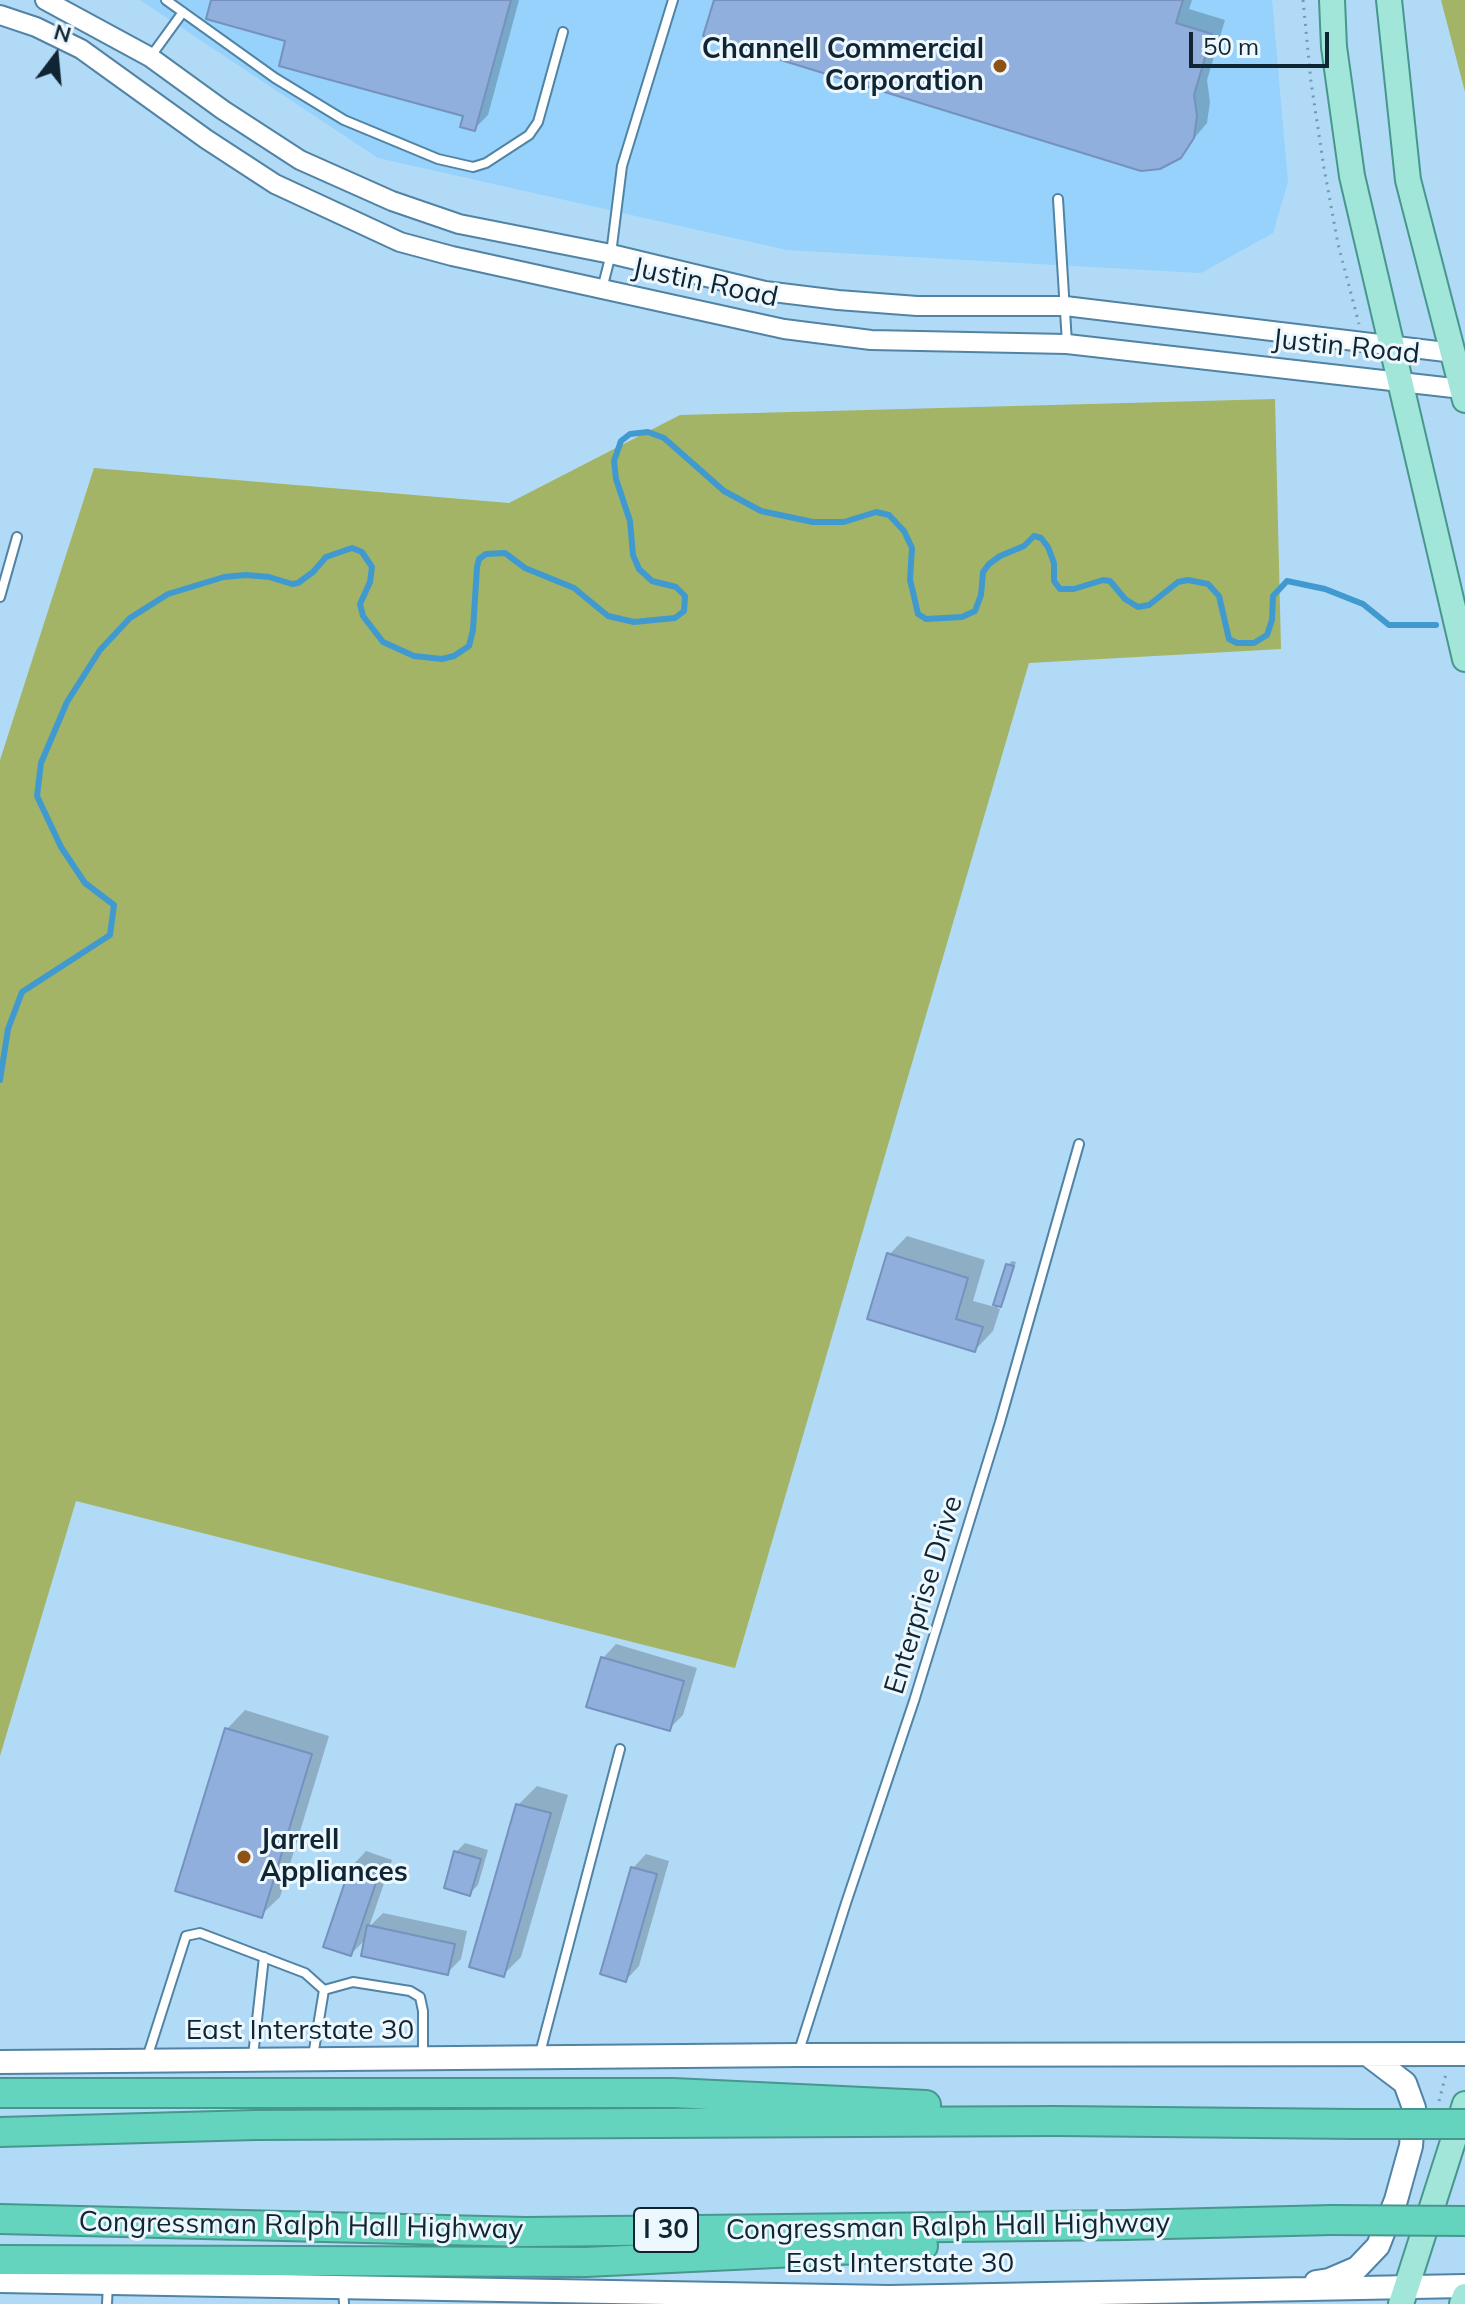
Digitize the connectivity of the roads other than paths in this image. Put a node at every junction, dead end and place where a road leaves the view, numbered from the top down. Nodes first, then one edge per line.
1 (45, 0) edge
2 (166, 0) edge
3 (673, 0) edge
4 (1332, 0) edge
5 (1389, 0) edge
6 (183, 12) junction
7 (0, 15) edge
8 (563, 32) dead end
9 (150, 57) junction
10 (132, 84) junction
11 (1058, 199) dead end
12 (611, 254) junction
13 (602, 289) junction
14 (1065, 306) junction
15 (1067, 344) junction
16 (1392, 346) junction
17 (1454, 353) junction
18 (1400, 381) junction
19 (1464, 394) edge
20 (17, 537) dead end
21 (0, 597) edge
22 (1465, 659) edge
23 (1079, 1144) dead end
24 (620, 1749) dead end
25 (264, 1957) junction
26 (324, 1990) junction
27 (1465, 2054) edge
28 (798, 2055) junction
29 (1368, 2055) junction
30 (538, 2058) junction
31 (423, 2060) junction
32 (145, 2061) junction
33 (253, 2061) junction
34 (313, 2061) junction
35 (0, 2062) edge
36 (0, 2093) edge
37 (1465, 2106) edge
38 (1057, 2121) junction
39 (1425, 2124) junction
40 (1465, 2124) edge
41 (0, 2132) edge
42 (0, 2219) edge
43 (1422, 2221) junction
44 (1465, 2221) edge
45 (1125, 2225) junction
46 (1465, 2239) edge
47 (0, 2260) edge
48 (0, 2281) edge
49 (1465, 2286) edge
50 (1268, 2290) junction
51 (107, 2293) edge
52 (344, 2296) edge
53 (508, 2296) edge
54 (1404, 2296) edge
55 (1465, 2296) edge
56 (1064, 2299) edge
57 (888, 2300) edge
58 (1332, 2304) edge
59 (1462, 2304) edge

1 - 9 street, Justin Road
2 - 6 lane
3 - 12 lane
4 - 16 main road
5 - 17 main road
6 - 8 lane
6 - 9 lane
7 - 10 street, Justin Road
9 - 10 street
9 - 12 street, Justin Road
10 - 13 street, Justin Road
11 - 14 lane
12 - 13 lane
12 - 14 street, Justin Road
13 - 15 street, Justin Road
14 - 15 lane
14 - 16 street, Justin Road
15 - 18 street, Justin Road
16 - 17 street, Justin Road
16 - 18 main road
17 - 19 main road
18 - 19 street, Justin Road
18 - 22 main road
20 - 21 lane
23 - 28 lane, Enterprise Drive
24 - 30 lane
25 - 26 lane
25 - 32 lane
25 - 33 lane
26 - 31 lane
26 - 34 lane
27 - 29 main road, East Interstate 30
28 - 29 main road, East Interstate 30
28 - 30 main road, East Interstate 30
29 - 50 main road
30 - 31 main road, East Interstate 30
31 - 34 main road, East Interstate 30
32 - 33 main road, East Interstate 30
32 - 35 main road, East Interstate 30
33 - 34 main road, East Interstate 30
36 - 38 highway
37 - 39 highway
37 - 54 main road
38 - 39 highway, bridge
38 - 41 highway
39 - 40 highway, bridge
42 - 45 highway, Congressman Ralph Hall Highway / I 30
43 - 44 highway, Congressman Ralph Hall Highway / I 30, bridge
43 - 45 highway, Congressman Ralph Hall Highway / I 30, bridge
43 - 46 highway
45 - 47 highway
48 - 51 main road, East Interstate 30
49 - 54 main road, East Interstate 30
50 - 54 main road, East Interstate 30
50 - 56 main road, East Interstate 30
50 - 58 main road
51 - 52 main road, East Interstate 30
52 - 53 main road, East Interstate 30
53 - 57 main road, East Interstate 30
55 - 59 main road
56 - 57 main road, East Interstate 30

